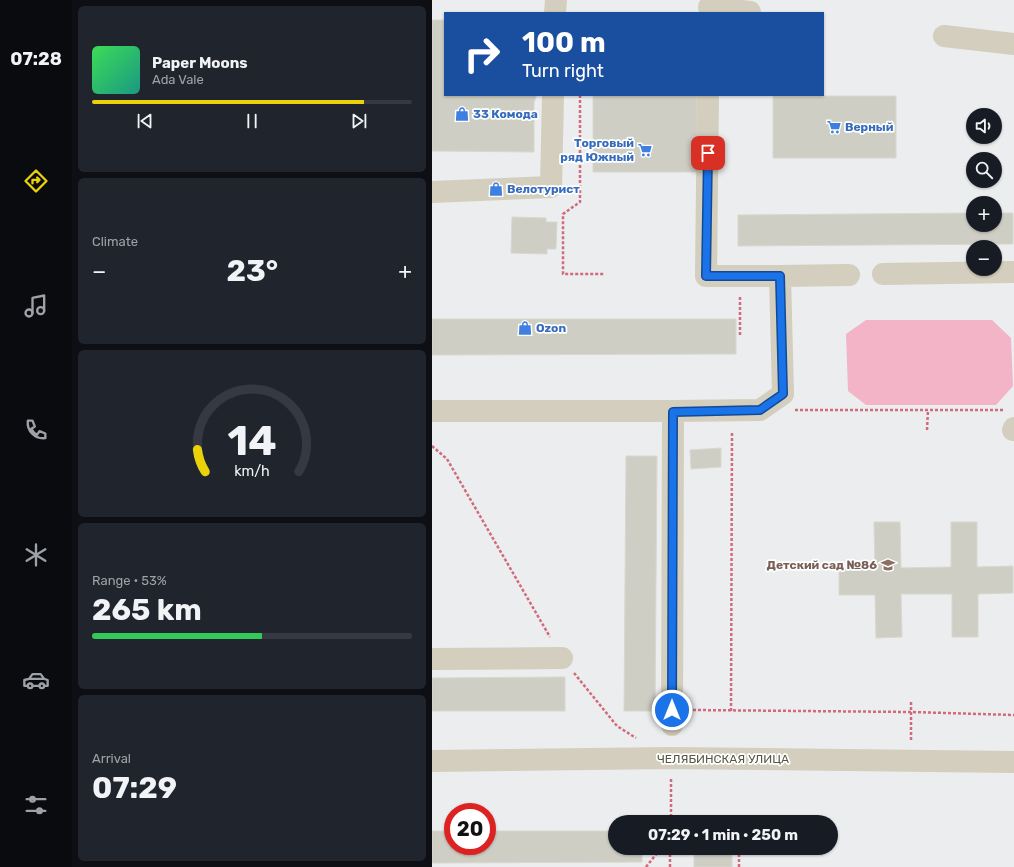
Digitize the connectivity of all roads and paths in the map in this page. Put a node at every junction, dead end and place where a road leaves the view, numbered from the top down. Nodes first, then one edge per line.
1 (556, 0) edge
2 (709, 7) edge
3 (555, 12) edge
4 (750, 12) dead end
5 (944, 36) dead end
6 (1014, 44) edge
7 (553, 96) edge
8 (580, 96) edge
9 (708, 96) edge
10 (432, 192) edge
11 (1014, 272) edge
12 (604, 274) dead end
13 (884, 274) dead end
14 (849, 275) dead end
15 (740, 276) junction
16 (780, 276) junction
17 (740, 335) dead end
18 (432, 410) edge
19 (732, 410) junction
20 (792, 410) dead end
21 (928, 410) junction
22 (673, 412) junction
23 (1011, 422) edge
24 (927, 430) dead end
25 (432, 446) edge
26 (562, 658) junction
27 (432, 659) edge
28 (911, 701) dead end
29 (731, 711) junction
30 (911, 712) junction
31 (1014, 715) edge
32 (672, 718) joint
33 (637, 738) dead end
34 (671, 758) junction
35 (911, 761) junction
36 (432, 762) edge
37 (1014, 762) edge
38 (671, 815) edge
39 (655, 855) edge
40 (670, 855) edge
41 (739, 855) edge
42 (646, 867) edge
43 (670, 867) edge
44 (739, 867) edge

1 - 3 street
2 - 4 street
5 - 6 street
7 - 10 street
8 - 12 path
9 - 15 street
11 - 13 street
14 - 16 street
15 - 16 street
15 - 17 path
16 - 19 street
18 - 22 street
19 - 22 street
19 - 29 path
20 - 21 path
21 - 23 path
21 - 24 path
22 - 32 street
25 - 26 path
26 - 27 street
26 - 33 path
28 - 30 path
29 - 30 path
29 - 32 path
30 - 31 path
30 - 35 path
34 - 35 street, ЧЕЛЯБИНСКАЯ УЛИЦА
34 - 36 street, ЧЕЛЯБИНСКАЯ УЛИЦА
34 - 38 path
35 - 37 street, ЧЕЛЯБИНСКАЯ УЛИЦА
39 - 42 path
40 - 43 path
41 - 44 path

